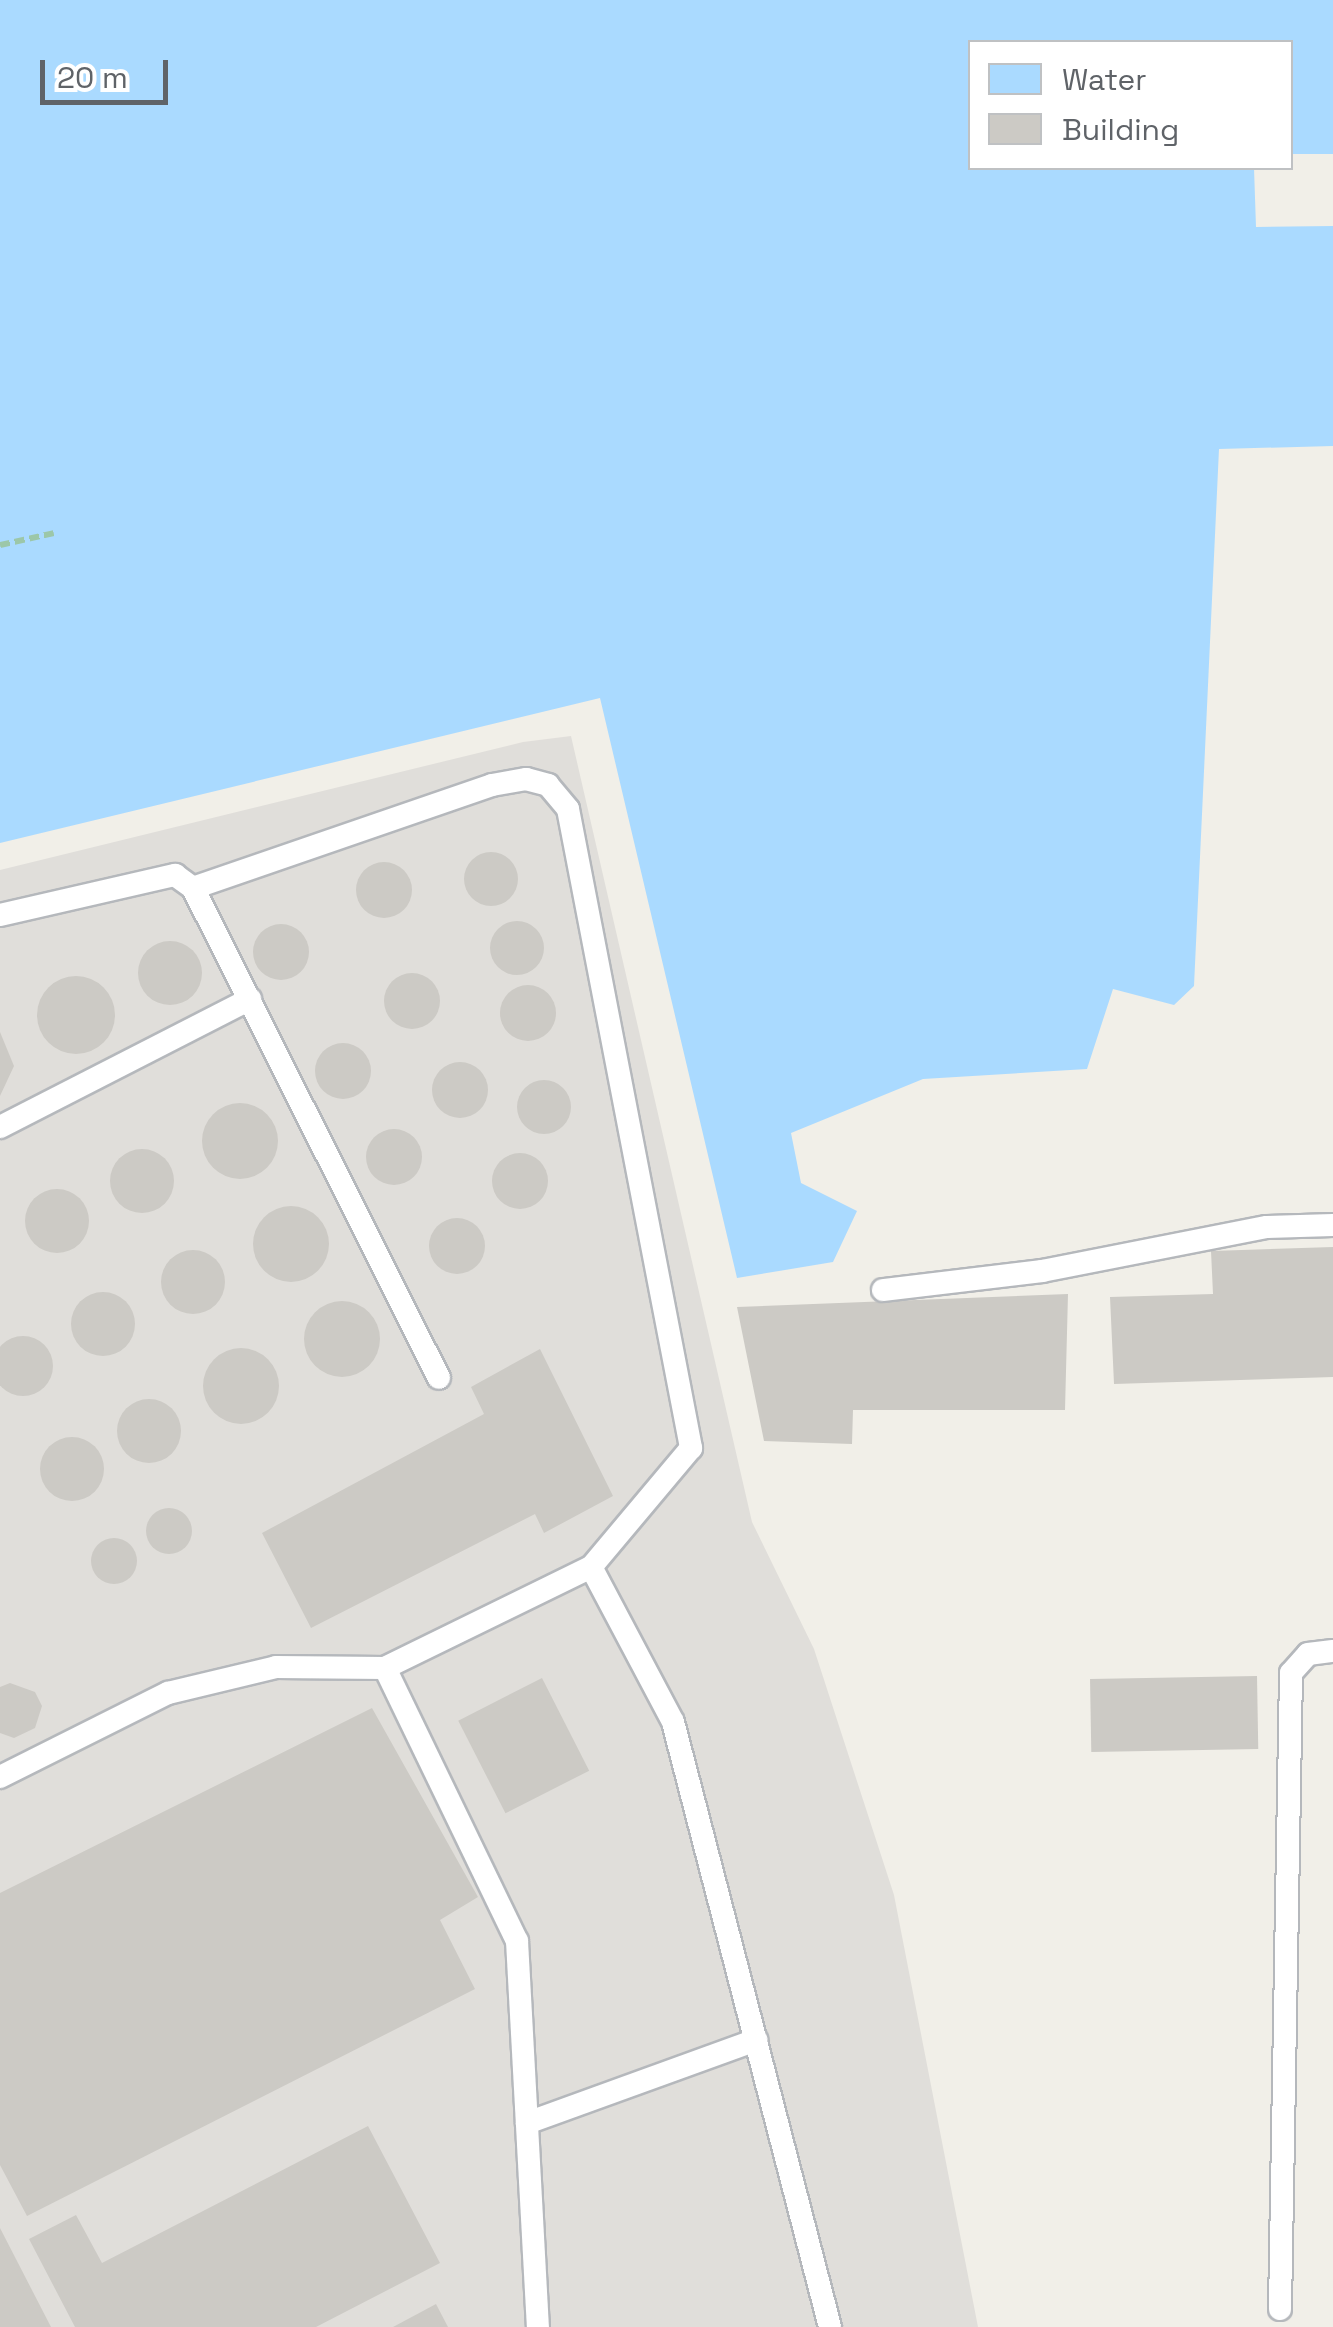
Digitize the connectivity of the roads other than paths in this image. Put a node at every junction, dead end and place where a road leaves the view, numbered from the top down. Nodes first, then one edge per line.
1 (193, 888) junction
2 (0, 915) edge
3 (250, 999) junction
4 (0, 1127) edge
5 (1333, 1225) edge
6 (883, 1290) dead end
7 (440, 1378) dead end
8 (592, 1566) junction
9 (1333, 1652) edge
10 (385, 1668) junction
11 (0, 1777) edge
12 (756, 2040) junction
13 (527, 2123) junction
14 (1280, 2310) dead end
15 (538, 2327) edge
16 (830, 2327) edge

1 - 2 lane
1 - 3 lane
1 - 8 lane
3 - 4 lane
3 - 7 lane
5 - 6 lane
8 - 10 lane
8 - 12 lane
9 - 14 lane
10 - 11 lane
10 - 13 lane
12 - 13 lane
12 - 16 lane
13 - 15 lane

